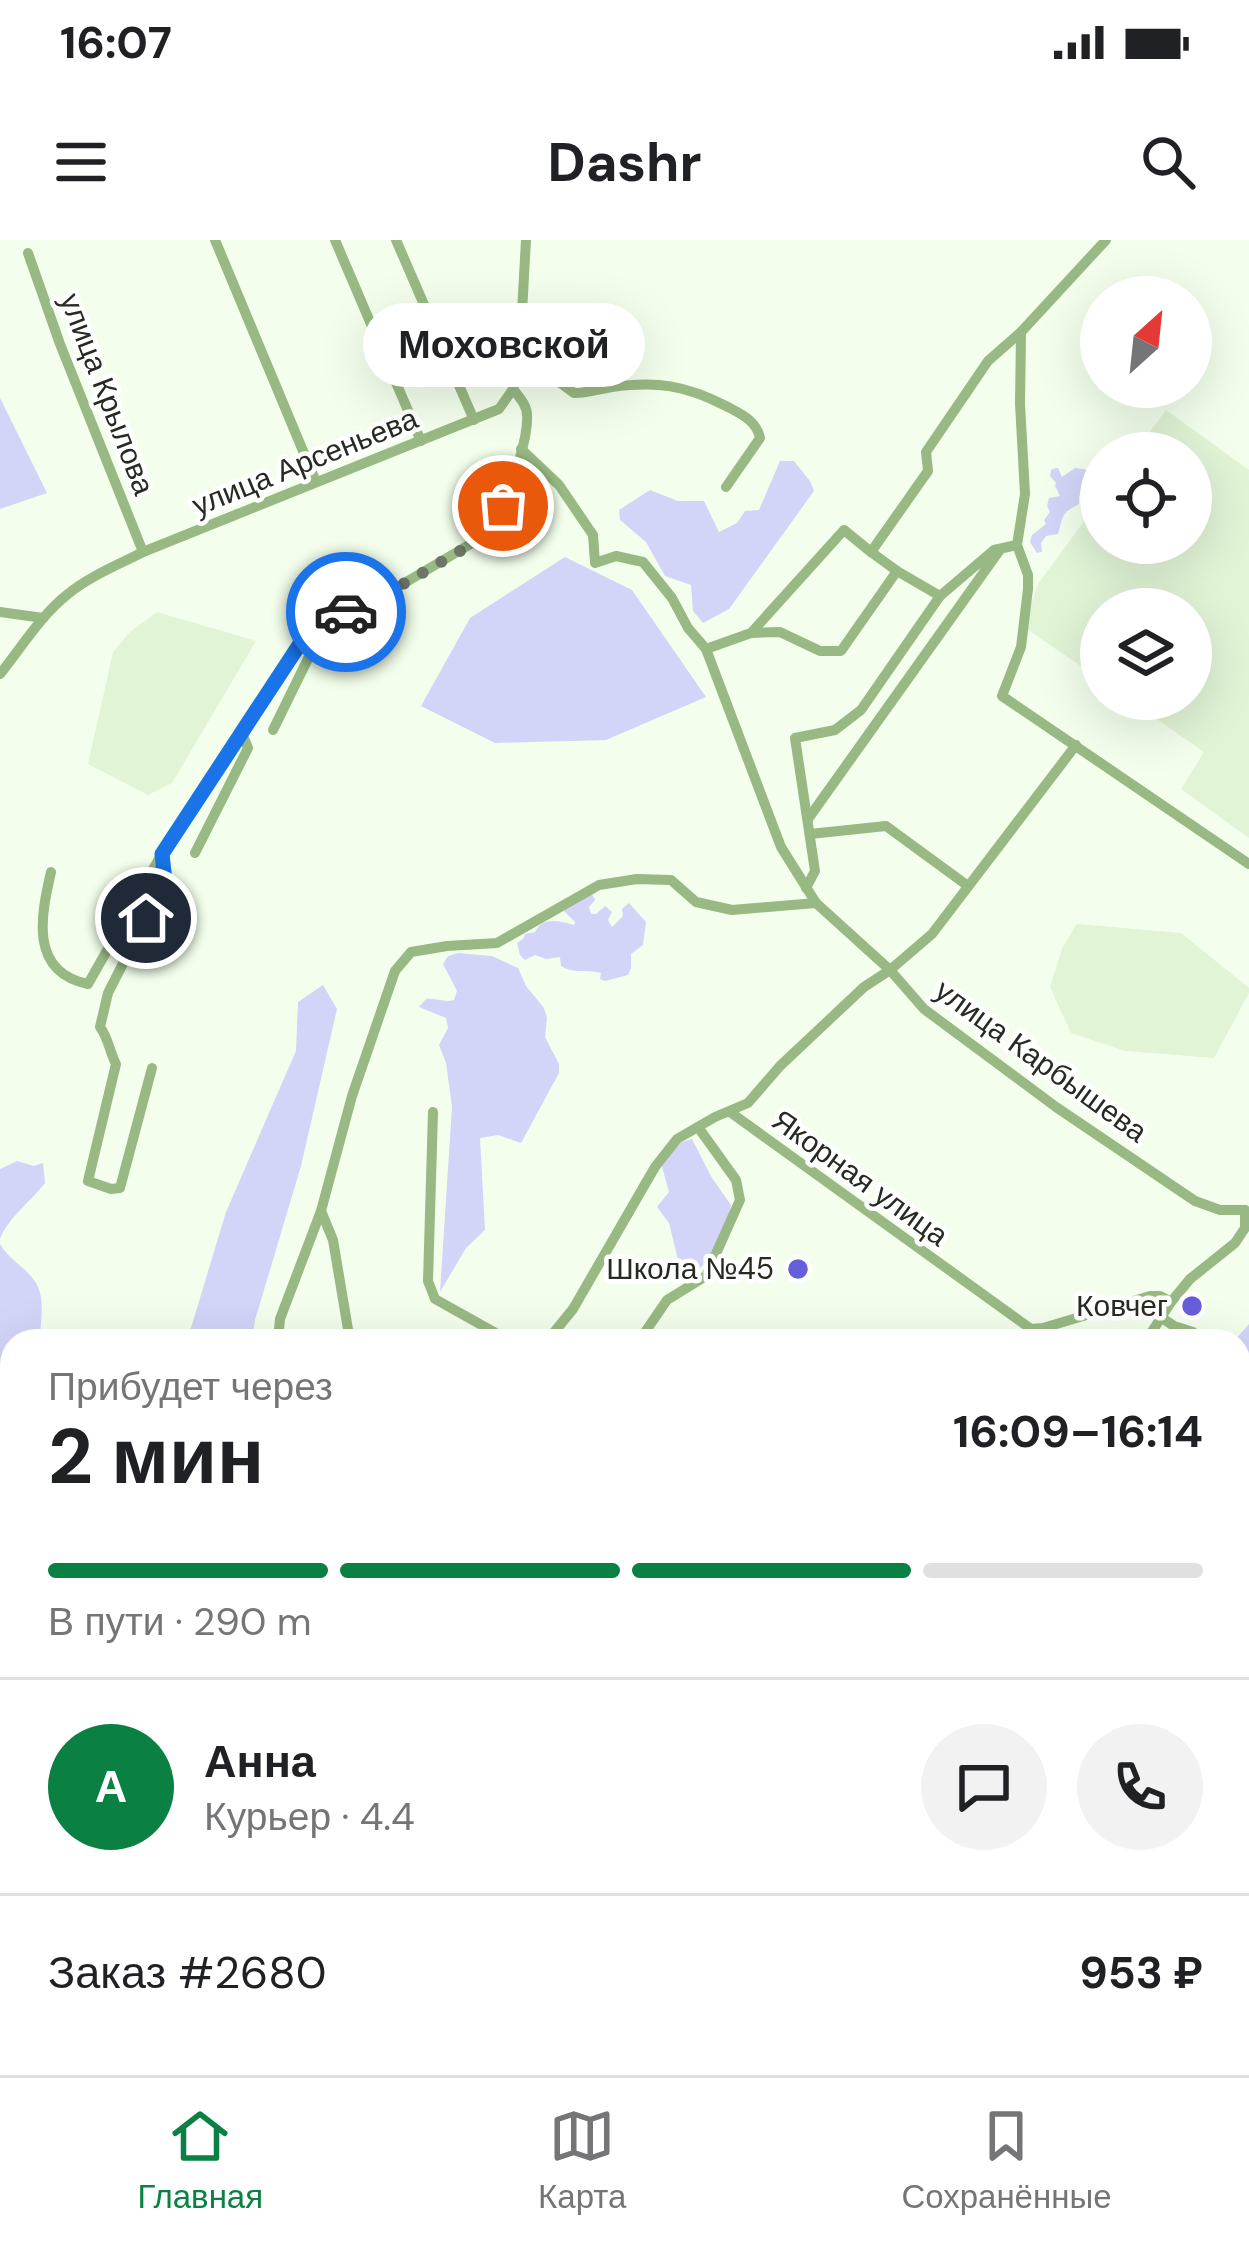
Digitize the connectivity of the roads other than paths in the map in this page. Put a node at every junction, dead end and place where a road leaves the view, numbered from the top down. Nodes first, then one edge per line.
1 (215, 240) edge
2 (335, 240) edge
3 (396, 240) edge
4 (526, 240) edge
5 (1106, 240) edge
6 (28, 253) dead end
7 (1021, 332) junction
8 (519, 366) junction
9 (514, 389) junction
10 (474, 419) junction
11 (422, 441) junction
12 (521, 448) junction
13 (316, 482) junction
14 (726, 487) dead end
15 (1017, 544) junction
16 (1001, 549) junction
17 (871, 552) junction
18 (143, 553) junction
19 (897, 571) junction
20 (940, 596) junction
21 (0, 612) edge
22 (44, 618) junction
23 (327, 620) junction
24 (751, 633) junction
25 (706, 649) junction
26 (0, 674) edge
27 (241, 730) junction
28 (273, 730) dead end
29 (1076, 745) junction
30 (808, 819) junction
31 (810, 834) junction
32 (162, 854) junction
33 (196, 854) dead end
34 (1249, 864) edge
35 (51, 872) dead end
36 (968, 886) junction
37 (806, 888) junction
38 (816, 903) junction
39 (890, 970) junction
40 (152, 1068) dead end
41 (433, 1112) dead end
42 (730, 1112) junction
43 (698, 1126) junction
44 (1247, 1206) edge
45 (321, 1211) junction
46 (1171, 1302) junction
47 (1162, 1318) junction
48 (279, 1329) edge
49 (348, 1329) edge
50 (489, 1329) edge
51 (556, 1329) edge
52 (647, 1329) edge
53 (1154, 1329) edge
54 (1184, 1329) edge

1 - 13 street
2 - 11 street
3 - 10 street
4 - 8 street
5 - 7 street
6 - 18 street, улица Крылова
7 - 15 street
7 - 17 street
8 - 9 street
8 - 14 street
9 - 10 street, улица Арсеньева
9 - 12 street
10 - 11 street, улица Арсеньева
11 - 13 street, улица Арсеньева
12 - 23 street
12 - 25 street, улица Карбышева
13 - 18 street, улица Арсеньева
15 - 16 street
15 - 29 street
16 - 20 street
16 - 30 street
17 - 19 street
17 - 24 street
18 - 22 street, улица Арсеньева
19 - 20 street
19 - 24 street
20 - 30 street
21 - 22 street
22 - 26 street, улица Арсеньева
23 - 27 street
23 - 28 street
24 - 25 street
25 - 37 street, улица Карбышева
27 - 32 street
27 - 33 street
29 - 34 street
29 - 36 street
30 - 31 street
31 - 36 street
31 - 37 street
32 - 35 street
32 - 40 street
36 - 39 street
37 - 38 street, улица Карбышева
38 - 39 street, улица Карбышева
38 - 45 street
39 - 42 street
39 - 44 street, улица Карбышева
41 - 50 street
42 - 43 street, Якорная улица
42 - 46 street, Якорная улица
43 - 51 street, Якорная улица
43 - 52 street
44 - 46 street
45 - 48 street
45 - 49 street
46 - 47 street
47 - 53 street
47 - 54 street

